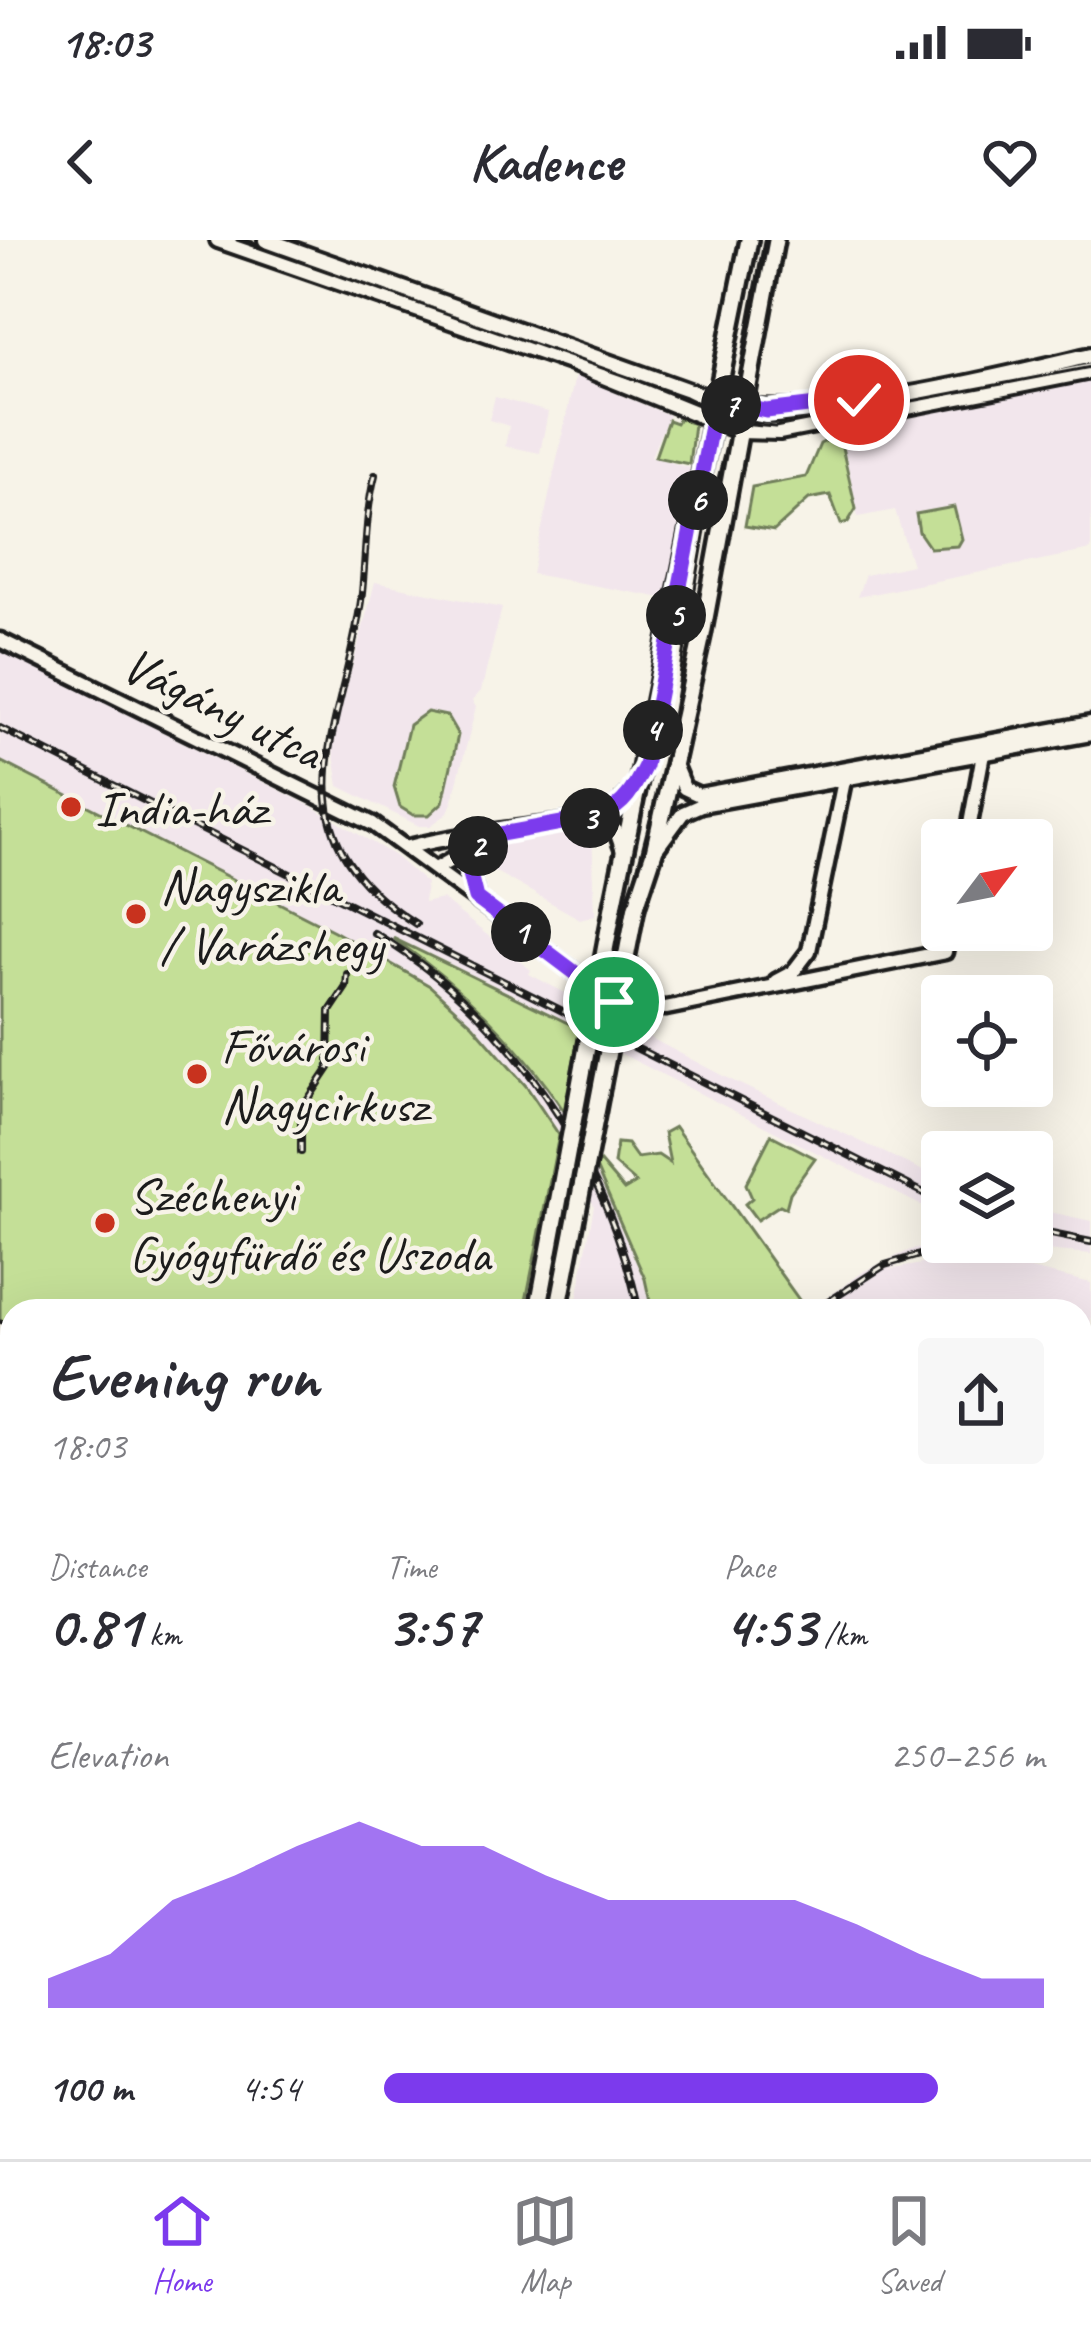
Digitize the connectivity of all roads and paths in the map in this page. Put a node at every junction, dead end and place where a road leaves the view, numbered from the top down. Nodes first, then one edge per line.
1 (218, 240) edge
2 (266, 240) edge
3 (749, 240) edge
4 (776, 240) edge
5 (1091, 356) edge
6 (1091, 371) edge
7 (716, 400) junction
8 (744, 408) junction
9 (712, 419) junction
10 (739, 431) junction
11 (0, 640) edge
12 (1091, 723) edge
13 (1091, 734) edge
14 (983, 754) junction
15 (674, 764) junction
16 (645, 766) junction
17 (845, 774) junction
18 (600, 816) junction
19 (971, 819) edge
20 (495, 835) junction
21 (447, 838) junction
22 (409, 848) junction
23 (654, 852) junction
24 (465, 854) junction
25 (626, 857) junction
26 (437, 868) junction
27 (476, 898) junction
28 (945, 951) edge
29 (805, 960) junction
30 (818, 979) junction
31 (760, 988) junction
32 (540, 1299) edge
33 (559, 1299) edge

1 - 9 main road
2 - 7 main road
3 - 7 main road
4 - 8 main road
5 - 8 main road
6 - 10 main road
7 - 8 main road
7 - 9 main road
8 - 10 main road
9 - 10 main road
9 - 16 main road
10 - 15 main road
11 - 22 street, Vágány utca
12 - 17 street
13 - 14 street
14 - 17 street
14 - 19 street
15 - 17 street
15 - 23 main road
16 - 18 street
16 - 25 main road
17 - 23 street
17 - 29 street
18 - 20 street
18 - 25 street
20 - 21 street
20 - 24 street
21 - 22 street
21 - 26 street
22 - 26 street, Vágány utca
23 - 33 main road, bridge
24 - 26 street
24 - 27 street
25 - 32 main road, bridge
26 - 27 street, Vágány utca
27 - 31 street, Vágány utca
28 - 30 street
29 - 30 street
29 - 31 street
30 - 31 street

